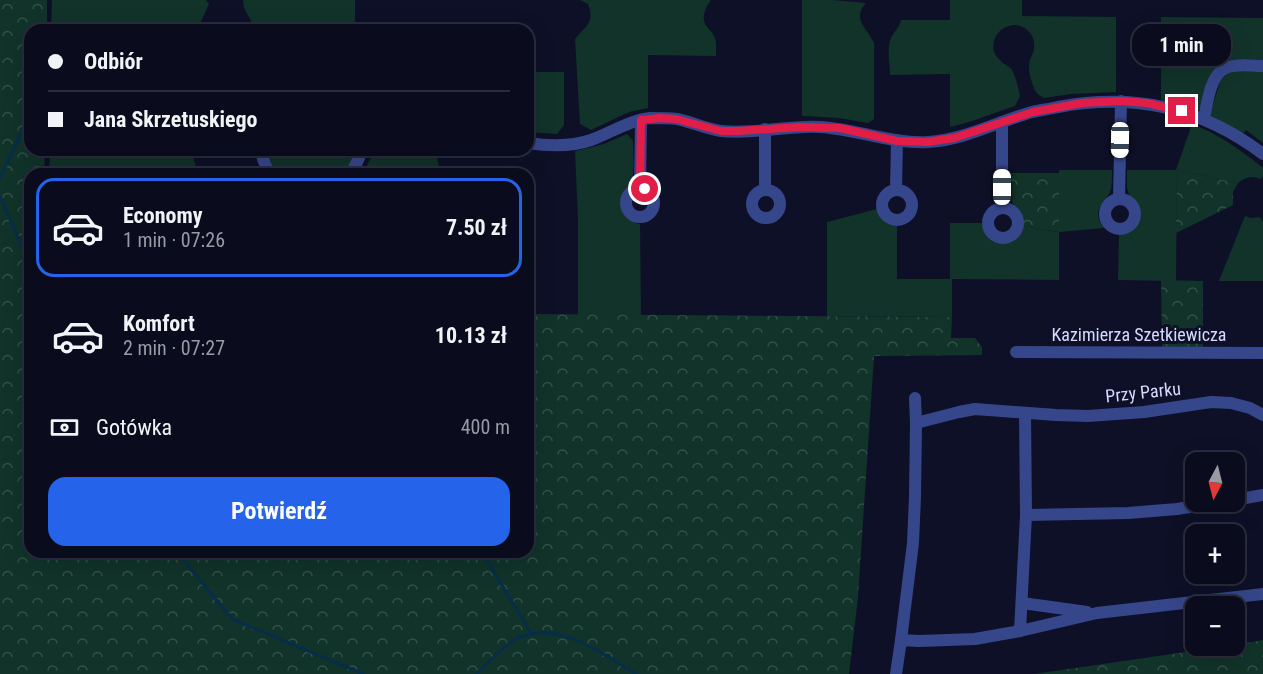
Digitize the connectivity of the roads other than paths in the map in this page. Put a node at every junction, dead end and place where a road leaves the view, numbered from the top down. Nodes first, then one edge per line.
1 (1263, 66) edge
2 (1121, 101) junction
3 (1204, 118) junction
4 (641, 120) junction
5 (1002, 122) junction
6 (765, 129) junction
7 (897, 141) junction
8 (534, 144) edge
9 (1263, 154) edge
10 (640, 189) dead end
11 (765, 190) dead end
12 (896, 190) dead end
13 (1119, 199) dead end
14 (1002, 208) dead end
15 (1016, 352) dead end
16 (1263, 353) edge
17 (915, 398) dead end
18 (1025, 413) junction
19 (1263, 415) edge
20 (916, 423) junction
21 (1263, 495) edge
22 (1245, 498) edge
23 (1185, 508) edge
24 (1026, 515) junction
25 (1263, 594) edge
26 (1022, 603) junction
27 (1097, 613) junction
28 (1020, 631) junction
29 (901, 640) junction
30 (896, 674) edge

1 - 3 street
2 - 3 street
2 - 5 street
2 - 13 street
3 - 9 street
4 - 6 street
4 - 8 street
4 - 10 street
5 - 7 street
5 - 14 street
6 - 7 street
6 - 11 street
7 - 12 street
15 - 16 street, Kazimierza Szetkiewicza
17 - 20 street
18 - 19 street, Przy Parku
18 - 20 street, Przy Parku
18 - 24 street
20 - 29 street
21 - 22 street
23 - 24 street
24 - 26 street
25 - 27 street
26 - 27 street
26 - 28 street
27 - 28 street
28 - 29 street
29 - 30 street

